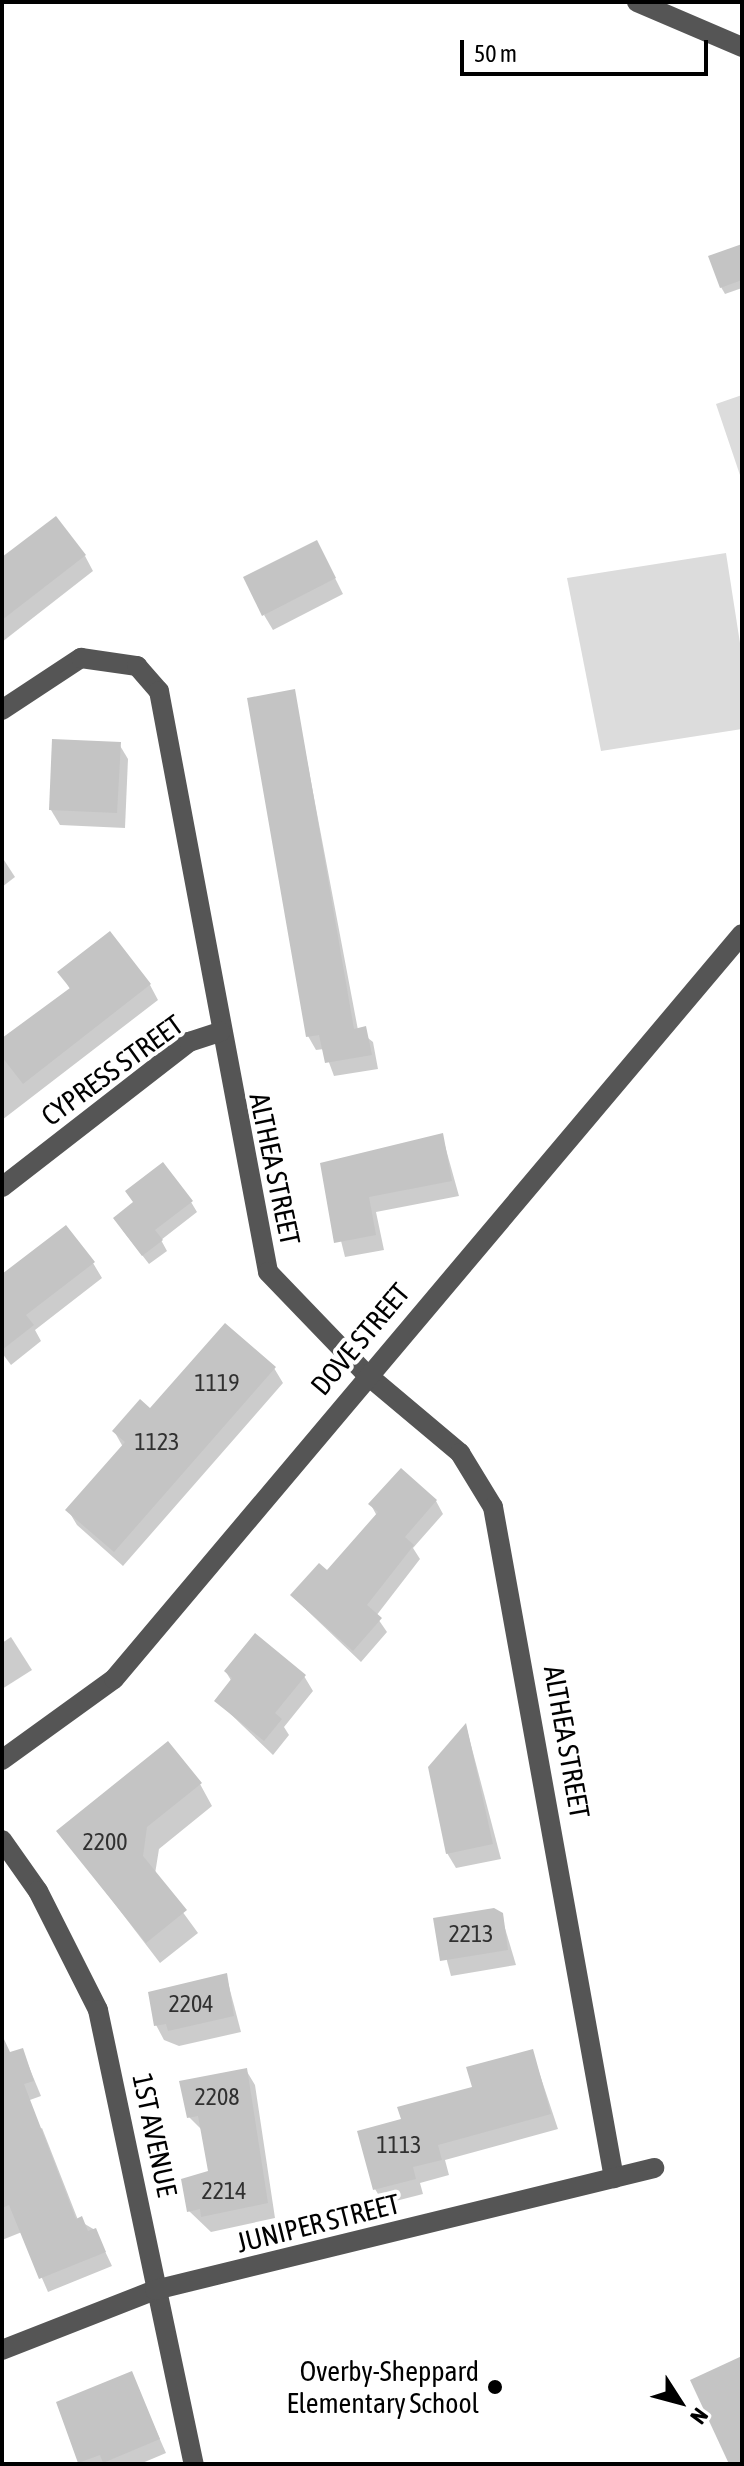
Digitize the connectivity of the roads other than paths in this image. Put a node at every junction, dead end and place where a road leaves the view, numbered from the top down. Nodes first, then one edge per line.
1 (637, 2) edge
2 (742, 47) edge
3 (2, 710) edge
4 (742, 934) edge
5 (220, 1032) junction
6 (2, 1187) edge
7 (366, 1374) junction
8 (2, 1760) edge
9 (2, 1840) edge
10 (654, 2168) dead end
11 (614, 2178) junction
12 (155, 2290) junction
13 (2, 2350) edge
14 (194, 2464) edge

1 - 2 street
3 - 5 street, ALTHEA STREET
4 - 7 street, DOVE STREET
5 - 6 street, CYPRESS STREET
5 - 7 street, ALTHEA STREET
7 - 8 street, DOVE STREET
7 - 11 street, ALTHEA STREET
9 - 12 street, 1ST AVENUE
10 - 11 street, JUNIPER STREET
11 - 12 street, JUNIPER STREET
12 - 13 street, JUNIPER STREET
12 - 14 street, 1ST AVENUE

